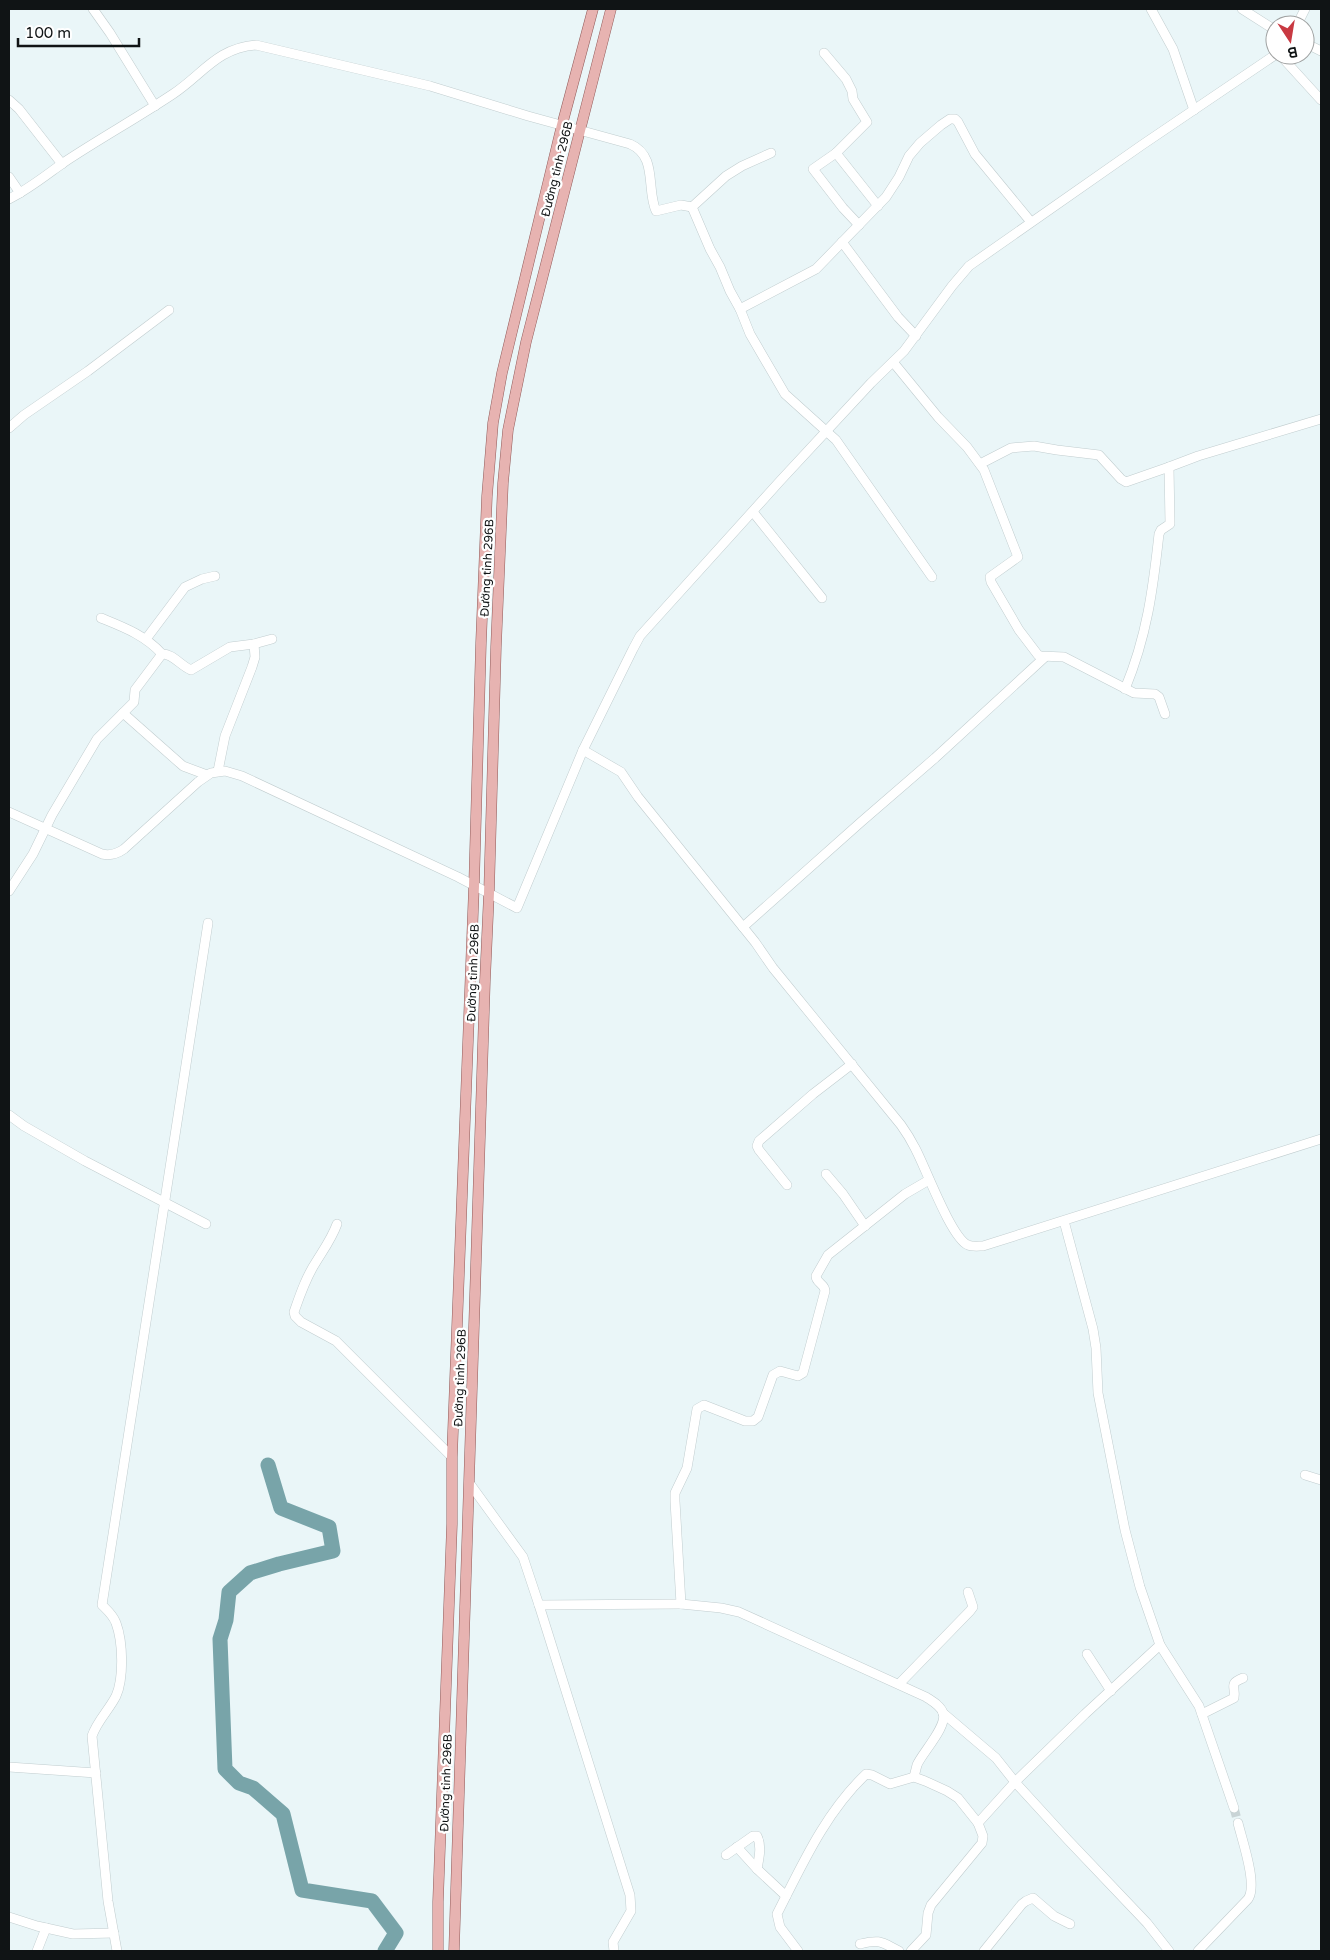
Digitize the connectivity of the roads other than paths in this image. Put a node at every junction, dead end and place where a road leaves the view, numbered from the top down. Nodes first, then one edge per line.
1 (93, 9) edge
2 (592, 9) edge
3 (611, 9) edge
4 (1151, 9) edge
5 (1242, 9) edge
6 (1265, 24) edge
7 (824, 53) dead end
8 (1265, 62) edge
9 (1289, 65) edge
10 (9, 100) edge
11 (1321, 100) edge
12 (155, 106) junction
13 (1194, 110) junction
14 (562, 125) junction
15 (580, 130) junction
16 (771, 153) dead end
17 (836, 153) junction
18 (62, 164) junction
19 (9, 177) edge
20 (20, 193) junction
21 (9, 199) edge
22 (878, 206) junction
23 (692, 207) junction
24 (1031, 222) junction
25 (859, 225) junction
26 (842, 242) junction
27 (169, 310) dead end
28 (740, 310) junction
29 (916, 336) junction
30 (893, 362) junction
31 (1321, 419) edge
32 (9, 428) edge
33 (827, 431) junction
34 (980, 464) junction
35 (1168, 467) junction
36 (753, 512) junction
37 (215, 576) dead end
38 (932, 577) dead end
39 (822, 598) dead end
40 (101, 618) dead end
41 (146, 639) junction
42 (272, 639) dead end
43 (254, 644) junction
44 (162, 654) junction
45 (1045, 656) junction
46 (1125, 688) junction
47 (124, 713) junction
48 (1165, 714) dead end
49 (583, 750) junction
50 (218, 771) junction
51 (207, 775) junction
52 (9, 812) edge
53 (46, 829) junction
54 (474, 886) junction
55 (9, 891) edge
56 (489, 893) junction
57 (208, 923) dead end
58 (743, 927) junction
59 (852, 1064) junction
60 (9, 1115) edge
61 (1321, 1139) edge
62 (826, 1174) dead end
63 (929, 1180) junction
64 (787, 1185) dead end
65 (165, 1203) junction
66 (1064, 1221) junction
67 (206, 1224) dead end
68 (337, 1224) dead end
69 (865, 1226) junction
70 (452, 1457) junction
71 (1305, 1475) dead end
72 (1321, 1480) edge
73 (470, 1484) junction
74 (968, 1592) dead end
75 (680, 1604) junction
76 (539, 1605) junction
77 (1160, 1645) junction
78 (1087, 1654) dead end
79 (1243, 1678) dead end
80 (898, 1684) junction
81 (1111, 1691) junction
82 (944, 1713) junction
83 (1202, 1714) junction
84 (9, 1767) edge
85 (96, 1773) junction
86 (914, 1777) junction
87 (1016, 1782) junction
88 (1234, 1808) tunnel mouth
89 (978, 1823) junction
90 (1238, 1823) tunnel mouth
91 (737, 1847) junction
92 (726, 1855) dead end
93 (757, 1869) junction
94 (786, 1896) junction
95 (9, 1917) edge
96 (1070, 1924) dead end
97 (46, 1928) junction
98 (114, 1933) junction
99 (860, 1944) dead end
100 (36, 1951) edge
101 (117, 1951) edge
102 (438, 1951) edge
103 (454, 1951) edge
104 (614, 1951) edge
105 (798, 1951) edge
106 (898, 1951) edge
107 (911, 1951) edge
108 (984, 1951) edge
109 (1169, 1951) edge
110 (1198, 1951) edge

1 - 12 street
2 - 14 main road, Đường tỉnh 296B
3 - 15 main road, Đường tỉnh 296B
4 - 13 street
5 - 6 street
7 - 17 street
8 - 13 street
9 - 11 street
10 - 18 street
12 - 14 street
12 - 18 street
13 - 24 street
14 - 15 street
14 - 54 main road, Đường tỉnh 296B
15 - 23 street
15 - 56 main road, Đường tỉnh 296B
16 - 23 street
17 - 22 street
17 - 25 street
18 - 20 street
19 - 20 street
20 - 21 street
22 - 24 street
22 - 25 street
23 - 28 street
24 - 29 street
25 - 26 street
26 - 28 street
26 - 29 street
27 - 32 street
28 - 33 street
29 - 30 street
30 - 33 street
30 - 34 street
31 - 35 street
33 - 36 street
33 - 38 street
34 - 35 street
34 - 45 street
35 - 46 street
36 - 39 street
36 - 49 street
37 - 41 street
40 - 41 street
41 - 44 street
42 - 43 street
43 - 44 street
43 - 50 street
44 - 47 street
45 - 46 street
45 - 58 street
46 - 48 street
47 - 51 street
47 - 53 street
49 - 56 street
49 - 58 street
50 - 51 street
50 - 54 street
51 - 53 street
52 - 53 street
53 - 55 street
54 - 56 street
54 - 70 main road, Đường tỉnh 296B
56 - 73 main road, Đường tỉnh 296B
57 - 65 street
58 - 59 street
59 - 63 street
59 - 64 street
60 - 65 street
61 - 66 street
62 - 69 street
63 - 66 street
63 - 69 street
65 - 67 street
65 - 85 street
66 - 77 street
68 - 70 street
69 - 75 street
70 - 102 main road, Đường tỉnh 296B
71 - 72 street
73 - 76 street
73 - 103 main road, Đường tỉnh 296B
74 - 80 street
75 - 76 street
75 - 80 street
76 - 104 street
77 - 81 street
77 - 83 street
78 - 81 street
79 - 83 street
80 - 82 street
81 - 87 street
82 - 86 street
82 - 87 street
83 - 88 street
84 - 85 street
85 - 98 street
86 - 89 street
86 - 94 street
87 - 89 street
87 - 109 street
89 - 107 street
90 - 110 street
91 - 92 street
91 - 93 street
91 - 93 street
93 - 94 street
94 - 105 street
95 - 97 street
96 - 108 street
97 - 98 street
97 - 100 street
98 - 101 street
99 - 106 street

